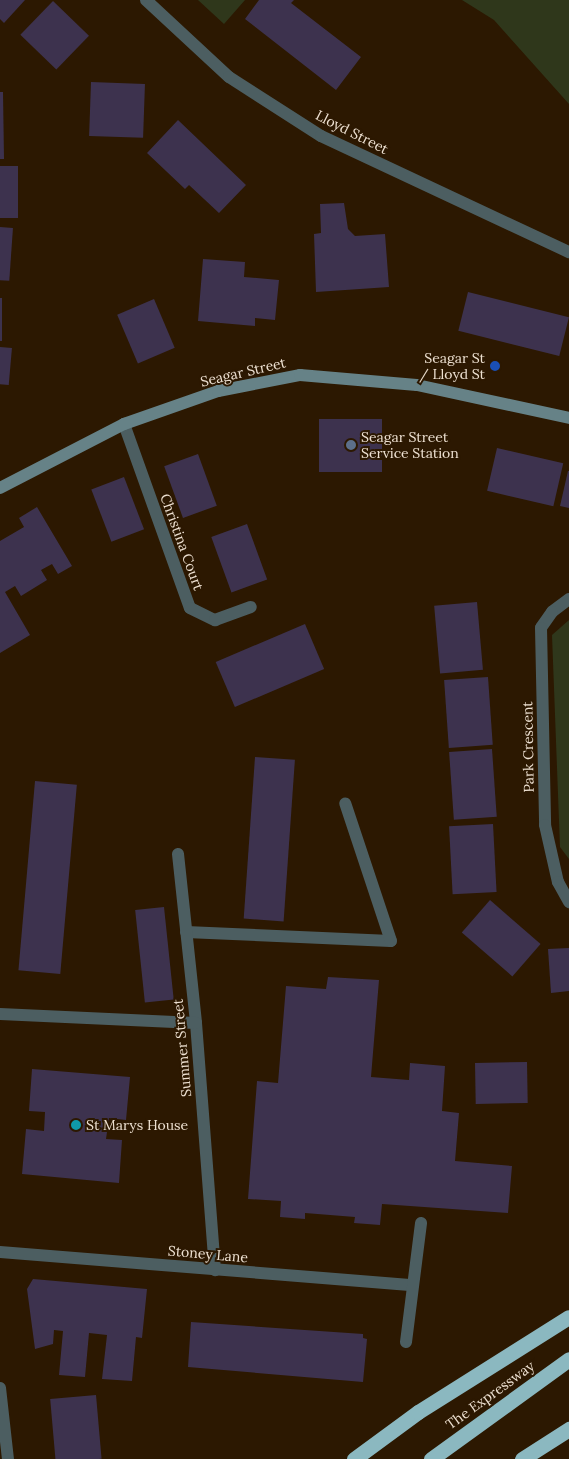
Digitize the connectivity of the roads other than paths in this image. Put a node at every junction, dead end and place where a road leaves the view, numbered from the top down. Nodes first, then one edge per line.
1 (146, 0) edge
2 (569, 252) edge
3 (569, 418) edge
4 (124, 424) junction
5 (0, 488) edge
6 (569, 599) edge
7 (251, 608) dead end
8 (345, 803) dead end
9 (178, 854) dead end
10 (569, 902) edge
11 (186, 932) junction
12 (0, 1014) edge
13 (196, 1023) junction
14 (421, 1223) dead end
15 (0, 1252) edge
16 (215, 1270) junction
17 (414, 1285) junction
18 (569, 1317) edge
19 (406, 1342) dead end
20 (569, 1359) edge
21 (0, 1388) edge
22 (569, 1428) edge
23 (8, 1459) edge
24 (354, 1459) edge
25 (431, 1459) edge
26 (522, 1459) edge

1 - 2 street, Lloyd Street
3 - 4 street, Seagar Street
4 - 5 street, Seagar Street
4 - 7 street, Christina Court
6 - 10 street, Park Crescent
8 - 11 street
9 - 11 street, Summer Street
11 - 13 street, Summer Street
12 - 13 street
13 - 16 street, Summer Street
14 - 17 street
15 - 16 street, Stoney Lane
16 - 17 street, Stoney Lane
17 - 19 street
18 - 24 highway
20 - 25 highway, The Expressway
21 - 23 street
22 - 26 highway

